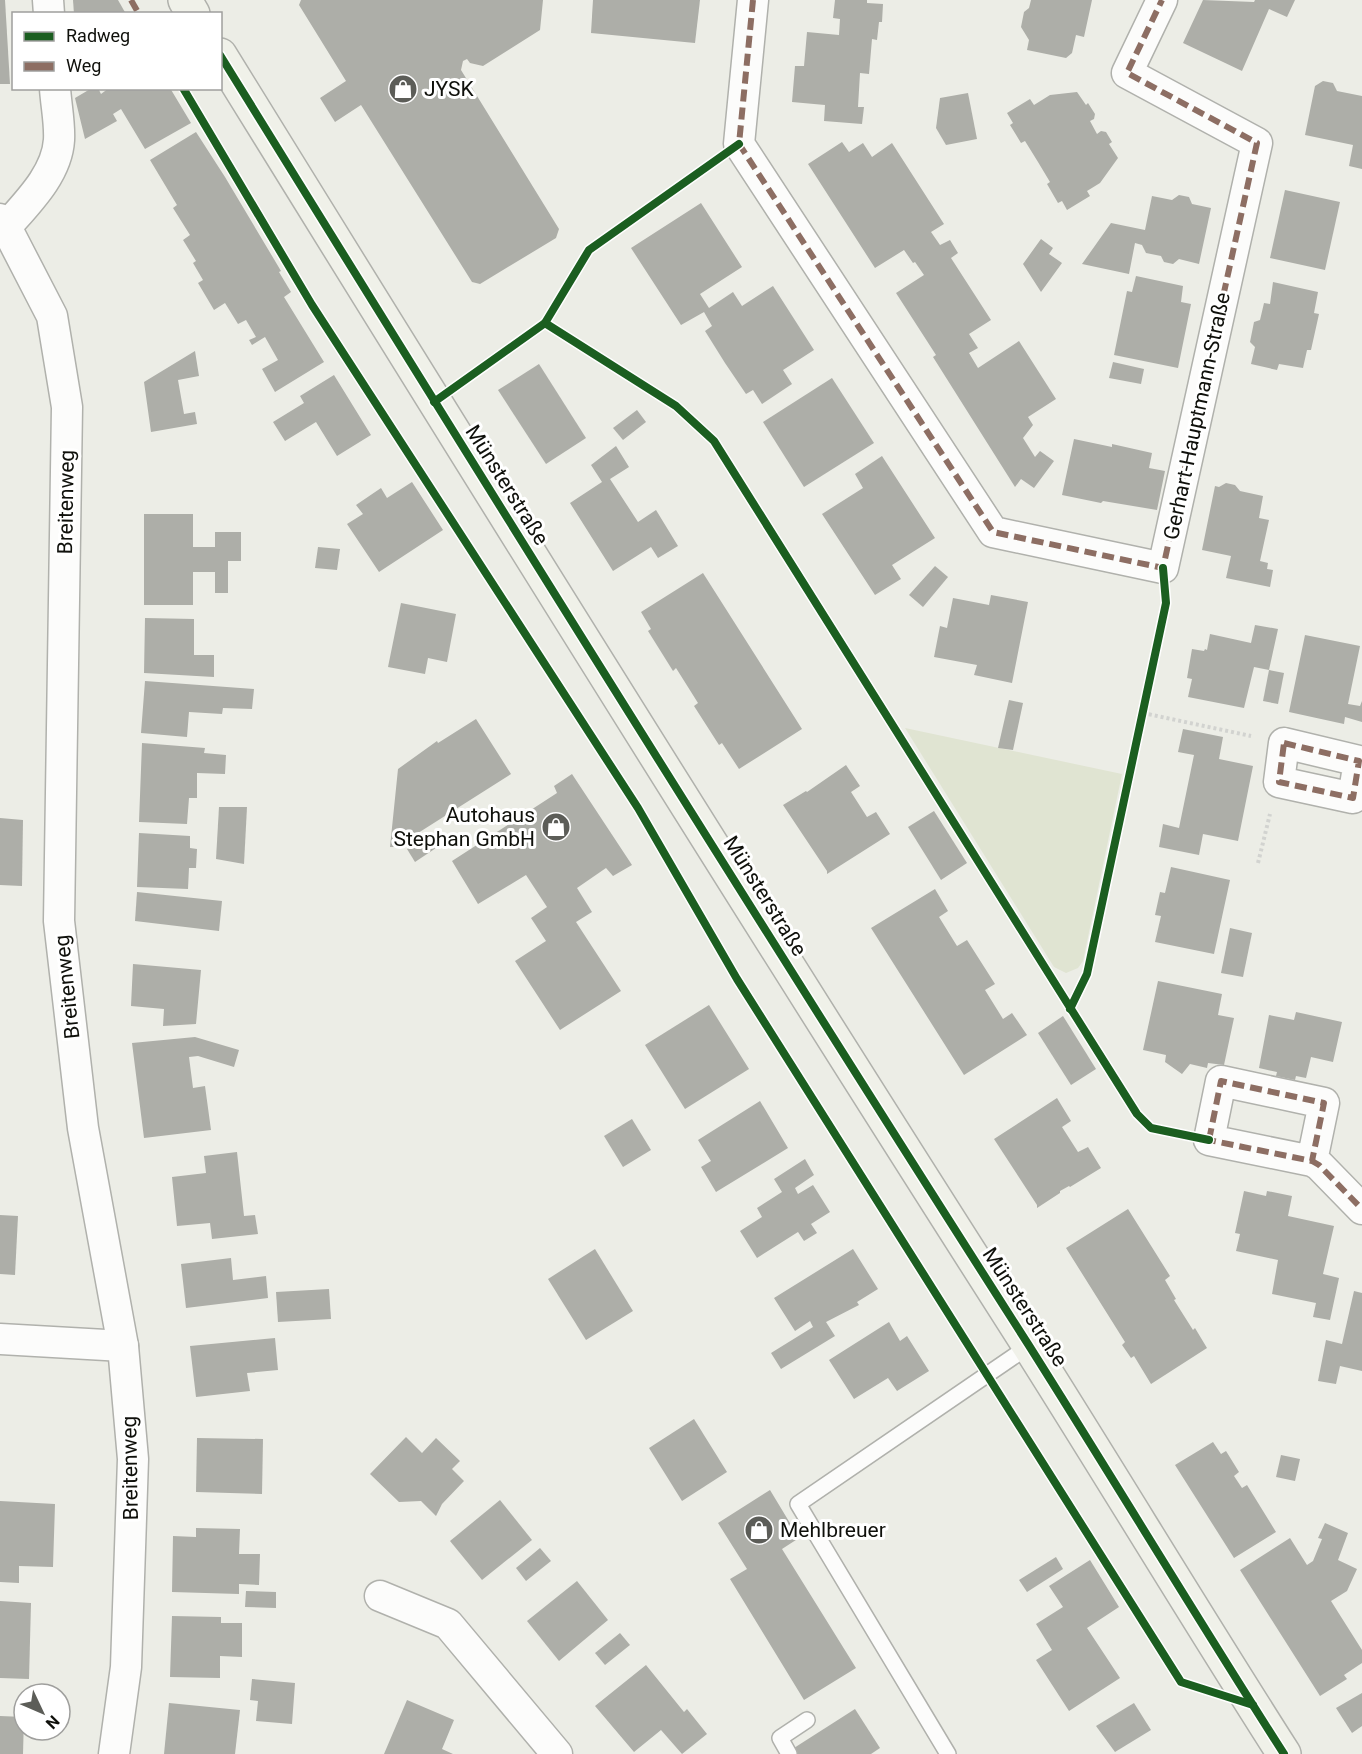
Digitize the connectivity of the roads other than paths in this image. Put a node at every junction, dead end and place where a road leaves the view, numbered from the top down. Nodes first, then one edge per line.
1 (753, 0) edge
2 (1162, 0) edge
3 (222, 58) edge
4 (55, 90) edge
5 (3, 223) edge
6 (1359, 779) edge
7 (1312, 1161) dead end
8 (1362, 1209) edge
9 (0, 1339) edge
10 (123, 1346) junction
11 (1029, 1346) junction
12 (380, 1596) dead end
13 (807, 1720) dead end
14 (114, 1754) edge
15 (557, 1754) edge
16 (789, 1754) edge
17 (948, 1754) edge
18 (1284, 1754) edge

1 - 2 street, Gerhart-Hauptmann-Straße
3 - 11 main road, Münsterstraße
4 - 5 street, Breitenweg
5 - 10 street, Breitenweg
6 - 6 street
7 - 8 street
9 - 10 street
10 - 14 street, Breitenweg
11 - 17 lane
11 - 18 main road, Münsterstraße
12 - 15 street
13 - 16 lane

